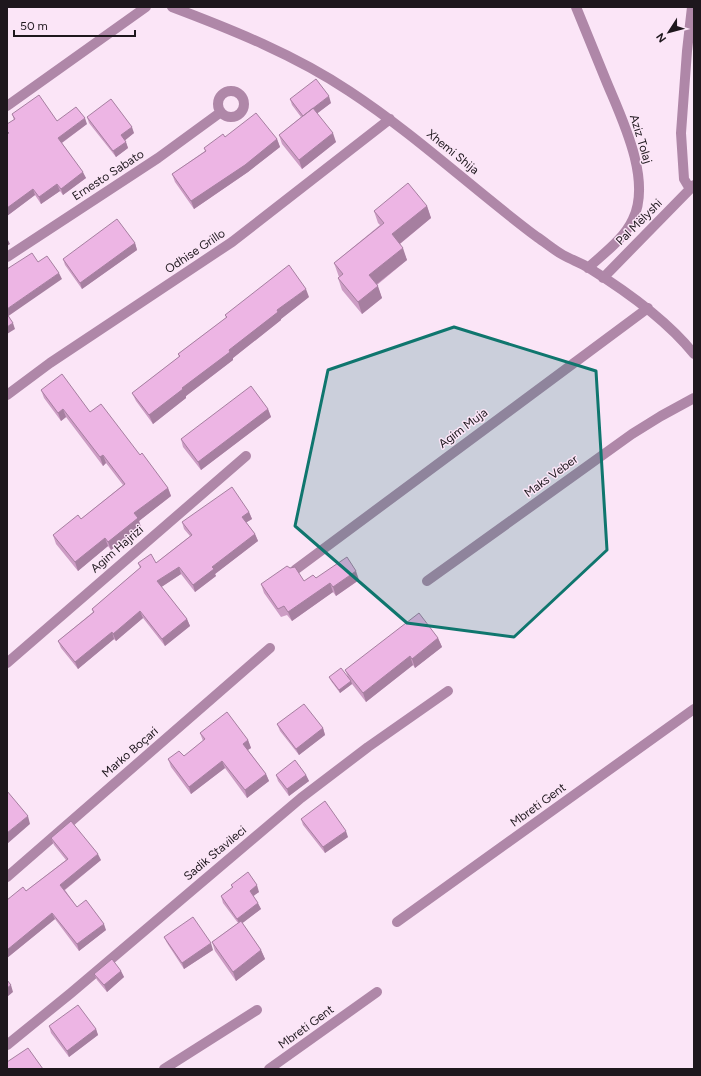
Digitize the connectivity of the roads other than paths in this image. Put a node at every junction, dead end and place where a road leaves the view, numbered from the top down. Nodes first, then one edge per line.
1 (146, 7) edge
2 (172, 7) edge
3 (576, 7) edge
4 (692, 7) edge
5 (7, 106) edge
6 (221, 112) dead end
7 (390, 119) junction
8 (692, 187) edge
9 (7, 257) edge
10 (588, 268) junction
11 (603, 278) junction
12 (648, 308) junction
13 (694, 354) edge
14 (7, 395) edge
15 (694, 398) edge
16 (246, 456) dead end
17 (295, 570) edge
18 (427, 581) dead end
19 (270, 648) dead end
20 (7, 662) edge
21 (448, 691) dead end
22 (694, 709) edge
23 (7, 877) edge
24 (397, 922) dead end
25 (377, 992) dead end
26 (257, 1010) dead end
27 (7, 1045) edge
28 (164, 1069) edge
29 (269, 1069) edge

1 - 5 street
2 - 7 street, Xhemi Shija
3 - 10 street, Aziz Tolaj
4 - 8 street
6 - 9 street, Ernesto Sabato
7 - 10 street, Xhemi Shija
7 - 14 street, Odhise Grillo
8 - 11 street, Pal Mëlyshi
10 - 11 street, Xhemi Shija
11 - 12 street, Xhemi Shija
12 - 13 street, Xhemi Shija
12 - 17 street, Agim Muja
15 - 18 street, Maks Veber
16 - 20 street, Agim Hajrizi
19 - 23 street, Marko Boçari
21 - 27 street, Sadik Stavileci
22 - 24 street, Mbreti Gent
25 - 29 street, Mbreti Gent
26 - 28 street

